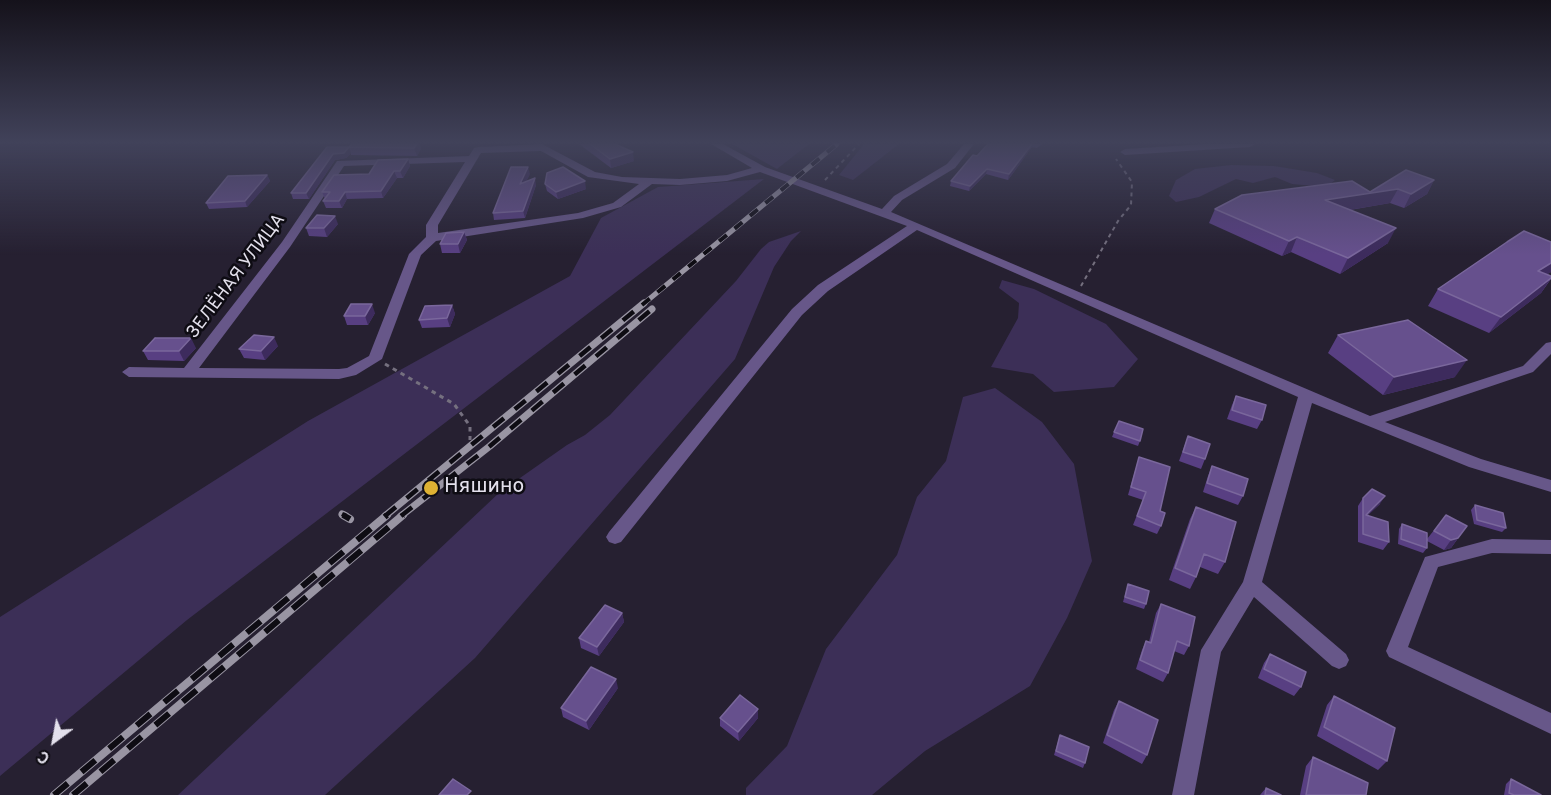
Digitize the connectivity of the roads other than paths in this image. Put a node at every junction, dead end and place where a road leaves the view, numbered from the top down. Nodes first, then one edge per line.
1 (329, 181) edge
2 (459, 181) edge
3 (650, 181) edge
4 (796, 181) edge
5 (926, 181) edge
6 (885, 212) junction
7 (916, 225) junction
8 (432, 238) junction
9 (1551, 346) edge
10 (189, 370) junction
11 (129, 372) dead end
12 (1306, 396) junction
13 (1369, 422) junction
14 (1551, 486) edge
15 (615, 537) dead end
16 (1551, 547) edge
17 (1252, 584) junction
18 (1339, 660) dead end
19 (1551, 724) edge
20 (1183, 795) edge

1 - 10 street, ЗЕЛЁНАЯ УЛИЦА
2 - 8 street
3 - 8 street
4 - 6 street
5 - 6 street
6 - 7 street
7 - 12 street
7 - 15 street
8 - 10 street
9 - 13 street
10 - 11 street
12 - 13 street
12 - 17 street
13 - 14 street
16 - 19 street
17 - 18 street
17 - 20 street

